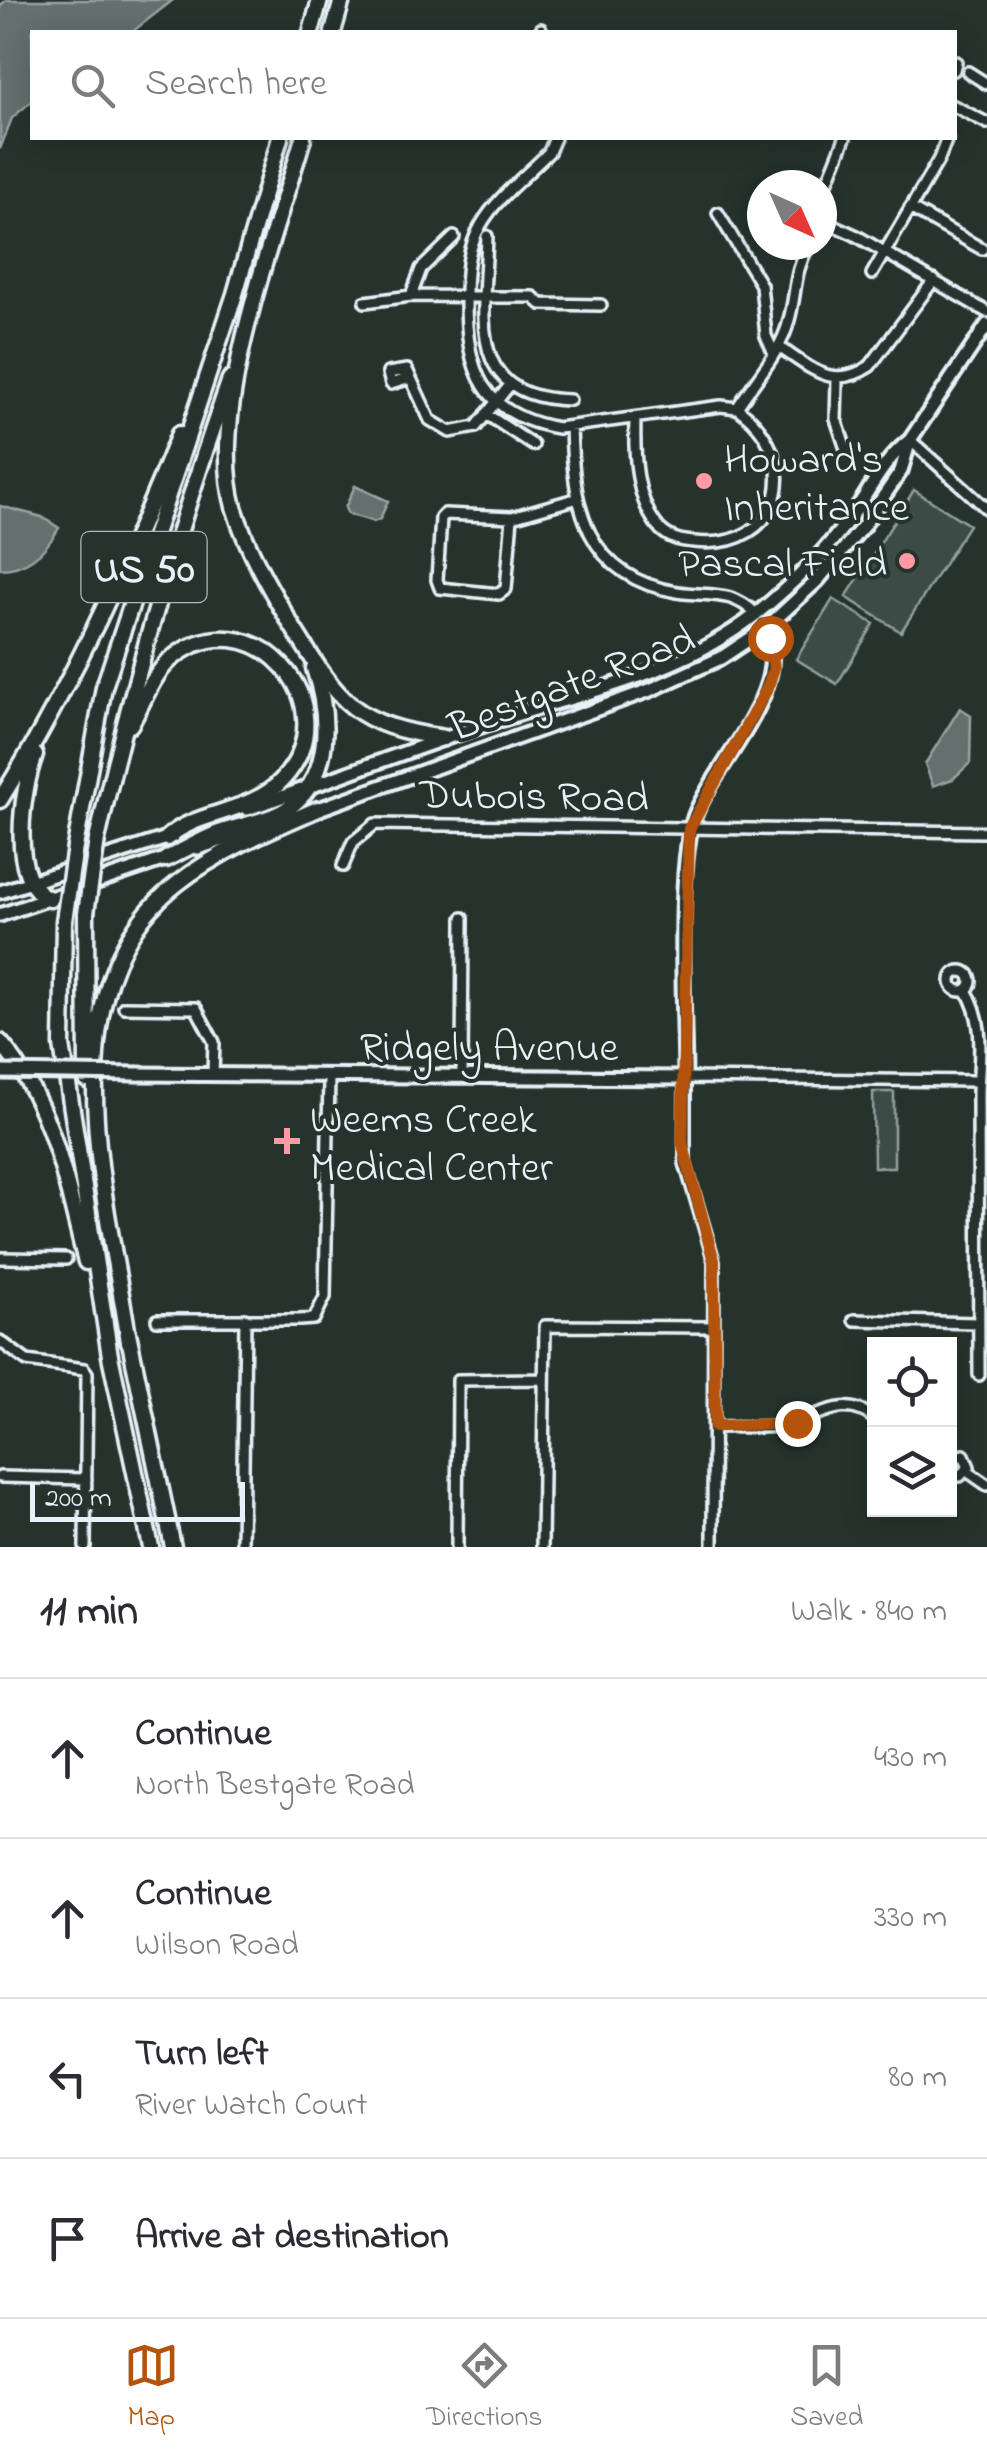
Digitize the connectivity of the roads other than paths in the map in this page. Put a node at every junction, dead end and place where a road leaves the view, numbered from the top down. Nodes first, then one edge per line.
1 (320, 0) edge
2 (342, 0) edge
3 (311, 30) edge
4 (334, 30) edge
5 (968, 72) dead end
6 (987, 84) edge
7 (957, 108) edge
8 (987, 123) edge
9 (279, 140) edge
10 (302, 140) edge
11 (554, 140) edge
12 (843, 140) edge
13 (946, 140) edge
14 (831, 170) edge
15 (910, 208) junction
16 (718, 212) dead end
17 (837, 228) edge
18 (487, 236) dead end
19 (454, 238) dead end
20 (982, 249) dead end
21 (884, 251) junction
22 (802, 260) edge
23 (872, 274) dead end
24 (934, 280) junction
25 (234, 294) junction
26 (486, 295) junction
27 (412, 296) junction
28 (466, 296) junction
29 (365, 302) dead end
30 (602, 306) dead end
31 (987, 312) edge
32 (252, 317) junction
33 (987, 325) edge
34 (776, 349) junction
35 (410, 378) dead end
36 (837, 381) junction
37 (509, 386) junction
38 (570, 400) dead end
39 (496, 402) junction
40 (737, 408) junction
41 (486, 414) junction
42 (635, 419) junction
43 (570, 427) junction
44 (910, 440) junction
45 (534, 444) dead end
46 (847, 452) dead end
47 (575, 499) junction
48 (987, 509) edge
49 (512, 516) junction
50 (756, 614) junction
51 (766, 628) junction
52 (309, 653) junction
53 (66, 680) junction
54 (444, 738) junction
55 (119, 742) junction
56 (305, 789) junction
57 (0, 800) edge
58 (318, 809) junction
59 (689, 829) junction
60 (987, 832) edge
61 (167, 838) junction
62 (166, 859) junction
63 (343, 866) dead end
64 (31, 883) junction
65 (0, 892) edge
66 (50, 899) junction
67 (0, 915) edge
68 (463, 918) dead end
69 (966, 990) dead end
70 (124, 1008) dead end
71 (0, 1042) edge
72 (0, 1072) edge
73 (213, 1075) junction
74 (462, 1076) junction
75 (329, 1077) junction
76 (685, 1078) junction
77 (981, 1091) edge
78 (984, 1115) edge
79 (0, 1258) edge
80 (66, 1259) dead end
81 (245, 1319) junction
82 (157, 1320) dead end
83 (854, 1320) dead end
84 (976, 1322) junction
85 (713, 1328) junction
86 (0, 1340) edge
87 (130, 1342) junction
88 (110, 1356) junction
89 (979, 1374) dead end
90 (542, 1379) junction
91 (867, 1415) edge
92 (715, 1426) junction
93 (957, 1456) edge
94 (967, 1471) junction
95 (957, 1475) edge
96 (0, 1477) edge
97 (86, 1478) junction
98 (987, 1485) edge
99 (85, 1547) edge
100 (150, 1547) edge
101 (173, 1547) edge
102 (242, 1547) edge
103 (457, 1547) edge
104 (542, 1547) edge
105 (712, 1547) edge

1 - 3 highway
2 - 4 highway
5 - 6 street
7 - 8 street
9 - 25 highway, US 50
10 - 32 highway, US 50
11 - 28 street
12 - 14 street
13 - 15 street
15 - 20 street
15 - 21 street
16 - 34 street
17 - 21 street
18 - 26 street
19 - 27 street
21 - 23 street
21 - 24 street
22 - 34 street
24 - 31 street
24 - 36 street
25 - 53 highway
25 - 88 highway, US 50, bridge
26 - 28 street
26 - 30 street
26 - 37 street
27 - 28 street
27 - 29 street
28 - 39 street
32 - 52 highway
32 - 55 highway, US 50
33 - 44 main road, Bestgate Road
34 - 36 street
34 - 40 street
35 - 41 street
36 - 46 street
37 - 38 street
37 - 39 street
39 - 41 street
39 - 43 street
40 - 42 street
40 - 42 street
41 - 45 street
42 - 43 street
43 - 47 street
44 - 48 street
44 - 50 main road, Bestgate Road
44 - 51 main road, Bestgate Road
47 - 49 street
47 - 50 street
49 - 49 street
50 - 51 main road
50 - 54 main road, Bestgate Road
51 - 58 main road, Bestgate Road
51 - 59 main road
52 - 54 highway
52 - 56 highway
53 - 57 highway
53 - 64 highway
54 - 56 main road, Bestgate Road
55 - 61 highway
55 - 87 highway, US 50, bridge
56 - 61 main road, Bestgate Road
56 - 62 highway
58 - 62 main road, Bestgate Road
58 - 87 highway
59 - 60 street, Dubois Road
59 - 63 street, Dubois Road
59 - 76 main road
61 - 64 main road, Bestgate Road
62 - 66 main road, Bestgate Road
64 - 65 main road, Bestgate Road
64 - 66 highway
66 - 67 main road, Bestgate Road
68 - 74 street
69 - 77 street
70 - 73 street
71 - 88 highway
72 - 73 main road, Ridgely Avenue, bridge
73 - 75 main road, Ridgely Avenue
74 - 75 main road, Ridgely Avenue
74 - 76 main road, Ridgely Avenue
75 - 81 street
76 - 77 street, Ridgely Avenue
76 - 85 street
77 - 78 street
78 - 84 street
79 - 80 street
81 - 82 street
81 - 102 street
83 - 84 street
84 - 89 street
85 - 90 street
85 - 92 street
86 - 97 street
87 - 101 highway, US 50
88 - 100 highway, US 50
90 - 103 street
90 - 104 street
91 - 92 street
92 - 105 street
93 - 94 street
94 - 95 street
94 - 98 street
96 - 97 street
97 - 99 street

